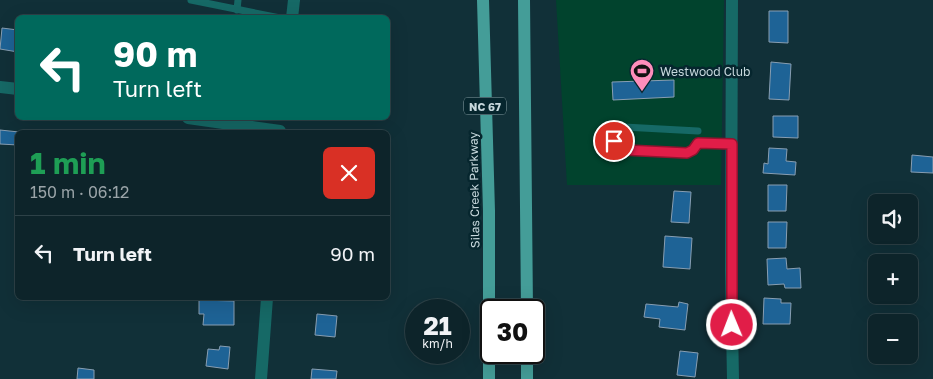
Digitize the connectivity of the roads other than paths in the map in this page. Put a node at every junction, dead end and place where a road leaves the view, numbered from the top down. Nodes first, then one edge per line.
1 (193, 0) edge
2 (238, 0) edge
3 (294, 0) edge
4 (483, 0) edge
5 (524, 0) edge
6 (732, 0) edge
7 (237, 10) junction
8 (264, 15) edge
9 (292, 15) edge
10 (0, 87) edge
11 (15, 89) edge
12 (201, 120) edge
13 (267, 130) edge
14 (698, 131) dead end
15 (732, 144) junction
16 (527, 299) edge
17 (266, 300) edge
18 (527, 364) edge
19 (261, 379) edge
20 (489, 379) edge
21 (527, 379) edge
22 (733, 379) edge

1 - 7 lane
2 - 7 lane
3 - 9 street
4 - 20 main road, Silas Creek Parkway / NC 67
5 - 16 main road
6 - 15 street
7 - 8 lane
10 - 11 street
12 - 13 street
14 - 15 lane
15 - 22 street
17 - 19 street
18 - 21 main road

